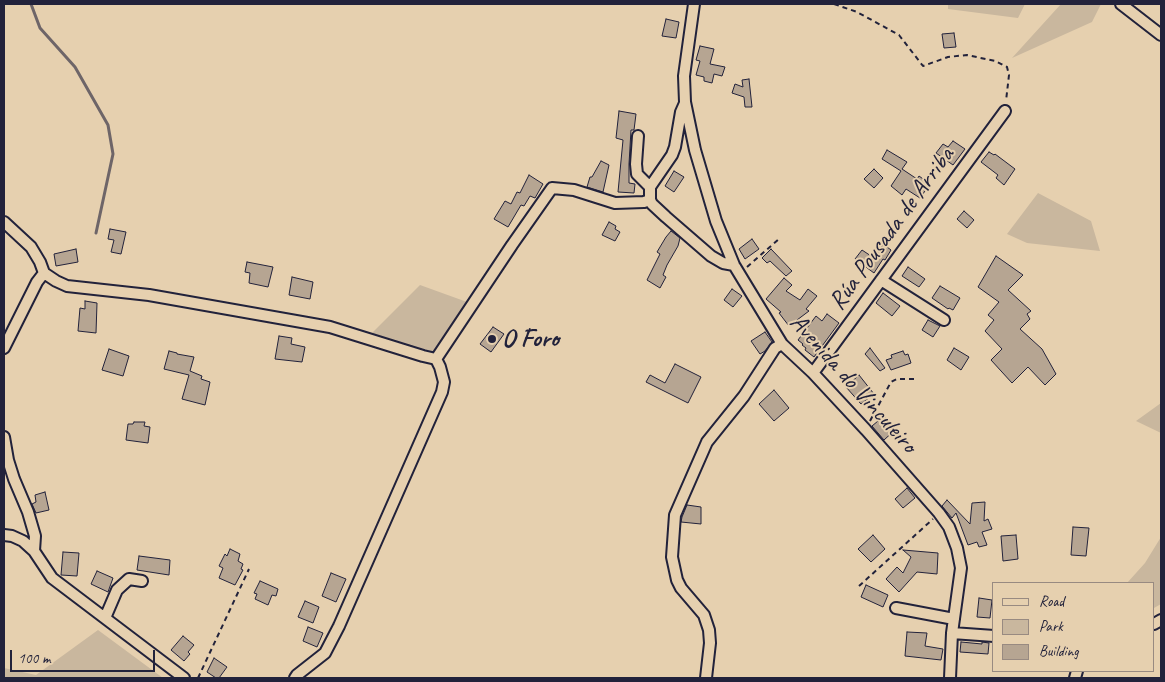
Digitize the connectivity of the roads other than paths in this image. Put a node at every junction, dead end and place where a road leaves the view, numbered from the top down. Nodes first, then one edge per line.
1 (694, 4) edge
2 (1121, 4) edge
3 (1161, 35) edge
4 (685, 102) junction
5 (1005, 111) road end
6 (638, 136) dead end
7 (650, 188) junction
8 (650, 200) junction
9 (4, 222) edge
10 (737, 269) junction
11 (44, 273) junction
12 (881, 280) junction
13 (944, 320) dead end
14 (782, 344) junction
15 (4, 348) edge
16 (436, 359) junction
17 (813, 373) junction
18 (4, 437) edge
19 (4, 535) edge
20 (34, 551) junction
21 (142, 581) dead end
22 (896, 608) dead end
23 (105, 618) junction
24 (954, 619) junction
25 (952, 633) junction
26 (992, 636) edge
27 (184, 678) edge
28 (295, 678) edge
29 (706, 678) edge
30 (950, 678) edge

1 - 4 street
2 - 3 street
4 - 7 street
4 - 10 street, Avenida do Vinculeiro
5 - 12 street, Rúa Pousada de Arriba
6 - 7 street
7 - 8 street
8 - 10 street
8 - 16 street
9 - 11 street
10 - 14 street, Avenida do Vinculeiro
11 - 15 street
11 - 16 street
12 - 13 street
12 - 17 street, Rúa Pousada de Arriba
14 - 17 street, Avenida do Vinculeiro
14 - 29 street
16 - 28 street
17 - 24 street, Avenida do Vinculeiro
18 - 20 street
19 - 20 street
20 - 23 street
21 - 23 street
22 - 24 street
23 - 27 street
24 - 25 street, Avenida do Vinculeiro
25 - 26 street
25 - 30 street, Avenida do Vinculeiro

